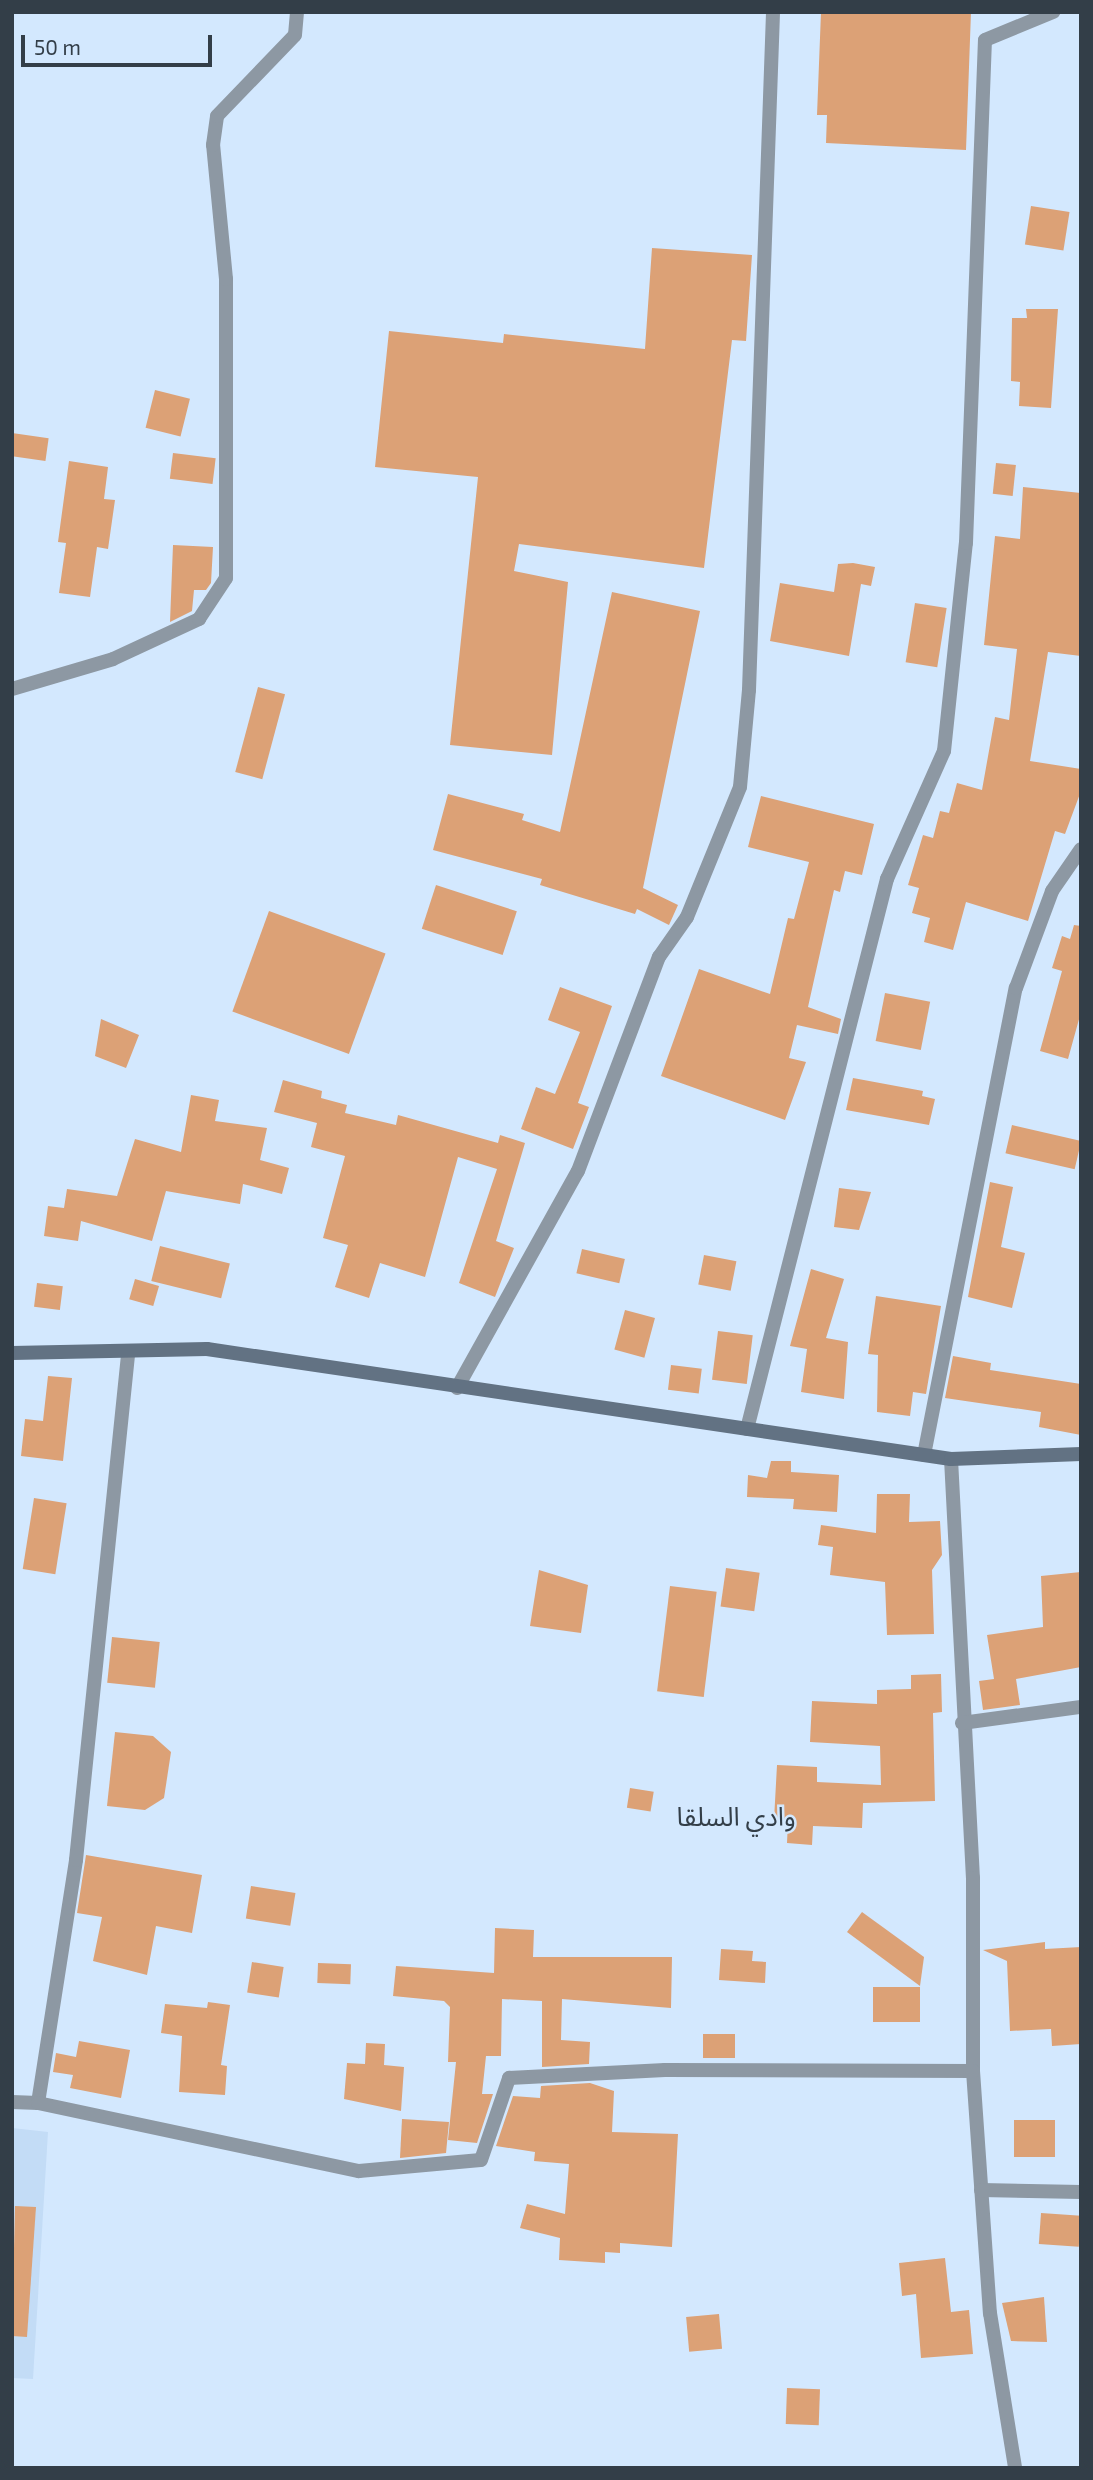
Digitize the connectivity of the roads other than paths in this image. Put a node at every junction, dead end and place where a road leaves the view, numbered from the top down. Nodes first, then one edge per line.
1 (297, 12) edge
2 (773, 12) edge
3 (1053, 12) edge
4 (12, 689) edge
5 (1081, 849) edge
6 (12, 1353) edge
7 (128, 1355) junction
8 (457, 1388) junction
9 (747, 1429) junction
10 (1081, 1454) edge
11 (923, 1455) junction
12 (951, 1460) junction
13 (1081, 1707) edge
14 (962, 1723) junction
15 (973, 2071) junction
16 (12, 2102) edge
17 (38, 2103) junction
18 (981, 2190) junction
19 (1081, 2192) edge
20 (1015, 2468) edge

1 - 4 street
2 - 8 street
3 - 9 street
5 - 11 street
6 - 7 street
7 - 8 street
7 - 17 street
8 - 9 street
9 - 11 street
10 - 12 street
11 - 12 street
12 - 14 street
13 - 14 street
14 - 15 street
15 - 17 street
15 - 18 street
16 - 17 street
18 - 19 street
18 - 20 street

